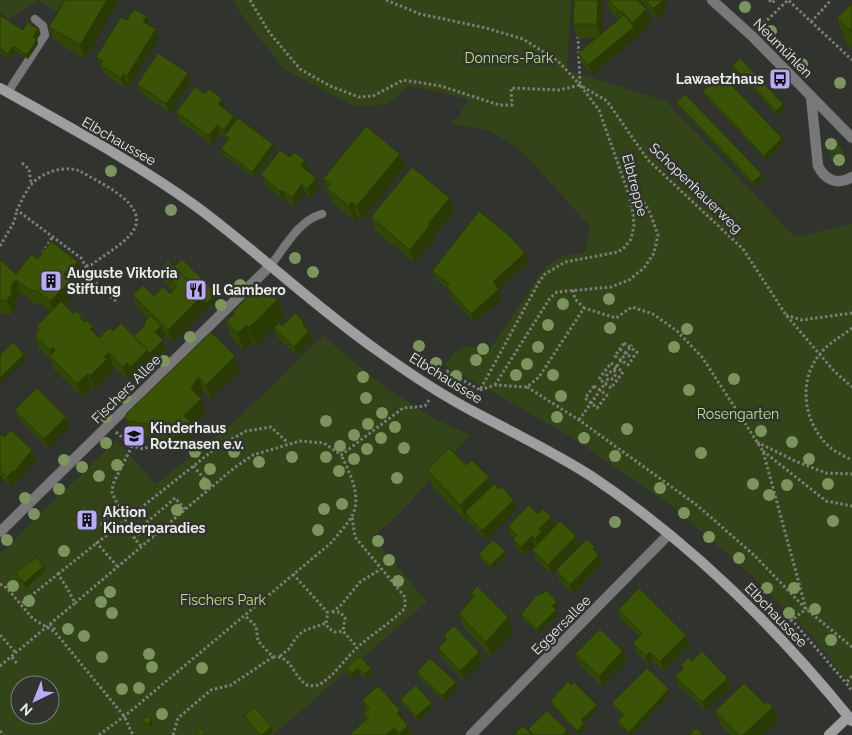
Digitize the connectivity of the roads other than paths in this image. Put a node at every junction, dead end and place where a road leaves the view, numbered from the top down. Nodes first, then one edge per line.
1 (712, 0) edge
2 (35, 19) dead end
3 (4, 90) edge
4 (811, 96) junction
5 (852, 138) edge
6 (852, 177) edge
7 (322, 214) dead end
8 (271, 265) junction
9 (0, 532) edge
10 (670, 534) junction
11 (850, 719) edge
12 (471, 735) edge
13 (829, 735) edge

1 - 4 street, Neumühlen
2 - 3 lane
3 - 8 main road, Elbchaussee
4 - 5 street, Neumühlen
4 - 6 street, Neumühlen
7 - 8 lane
8 - 9 street, Fischers Allee
8 - 10 main road, Elbchaussee
10 - 11 main road, Elbchaussee
10 - 12 street, Eggersallee
11 - 13 main road

